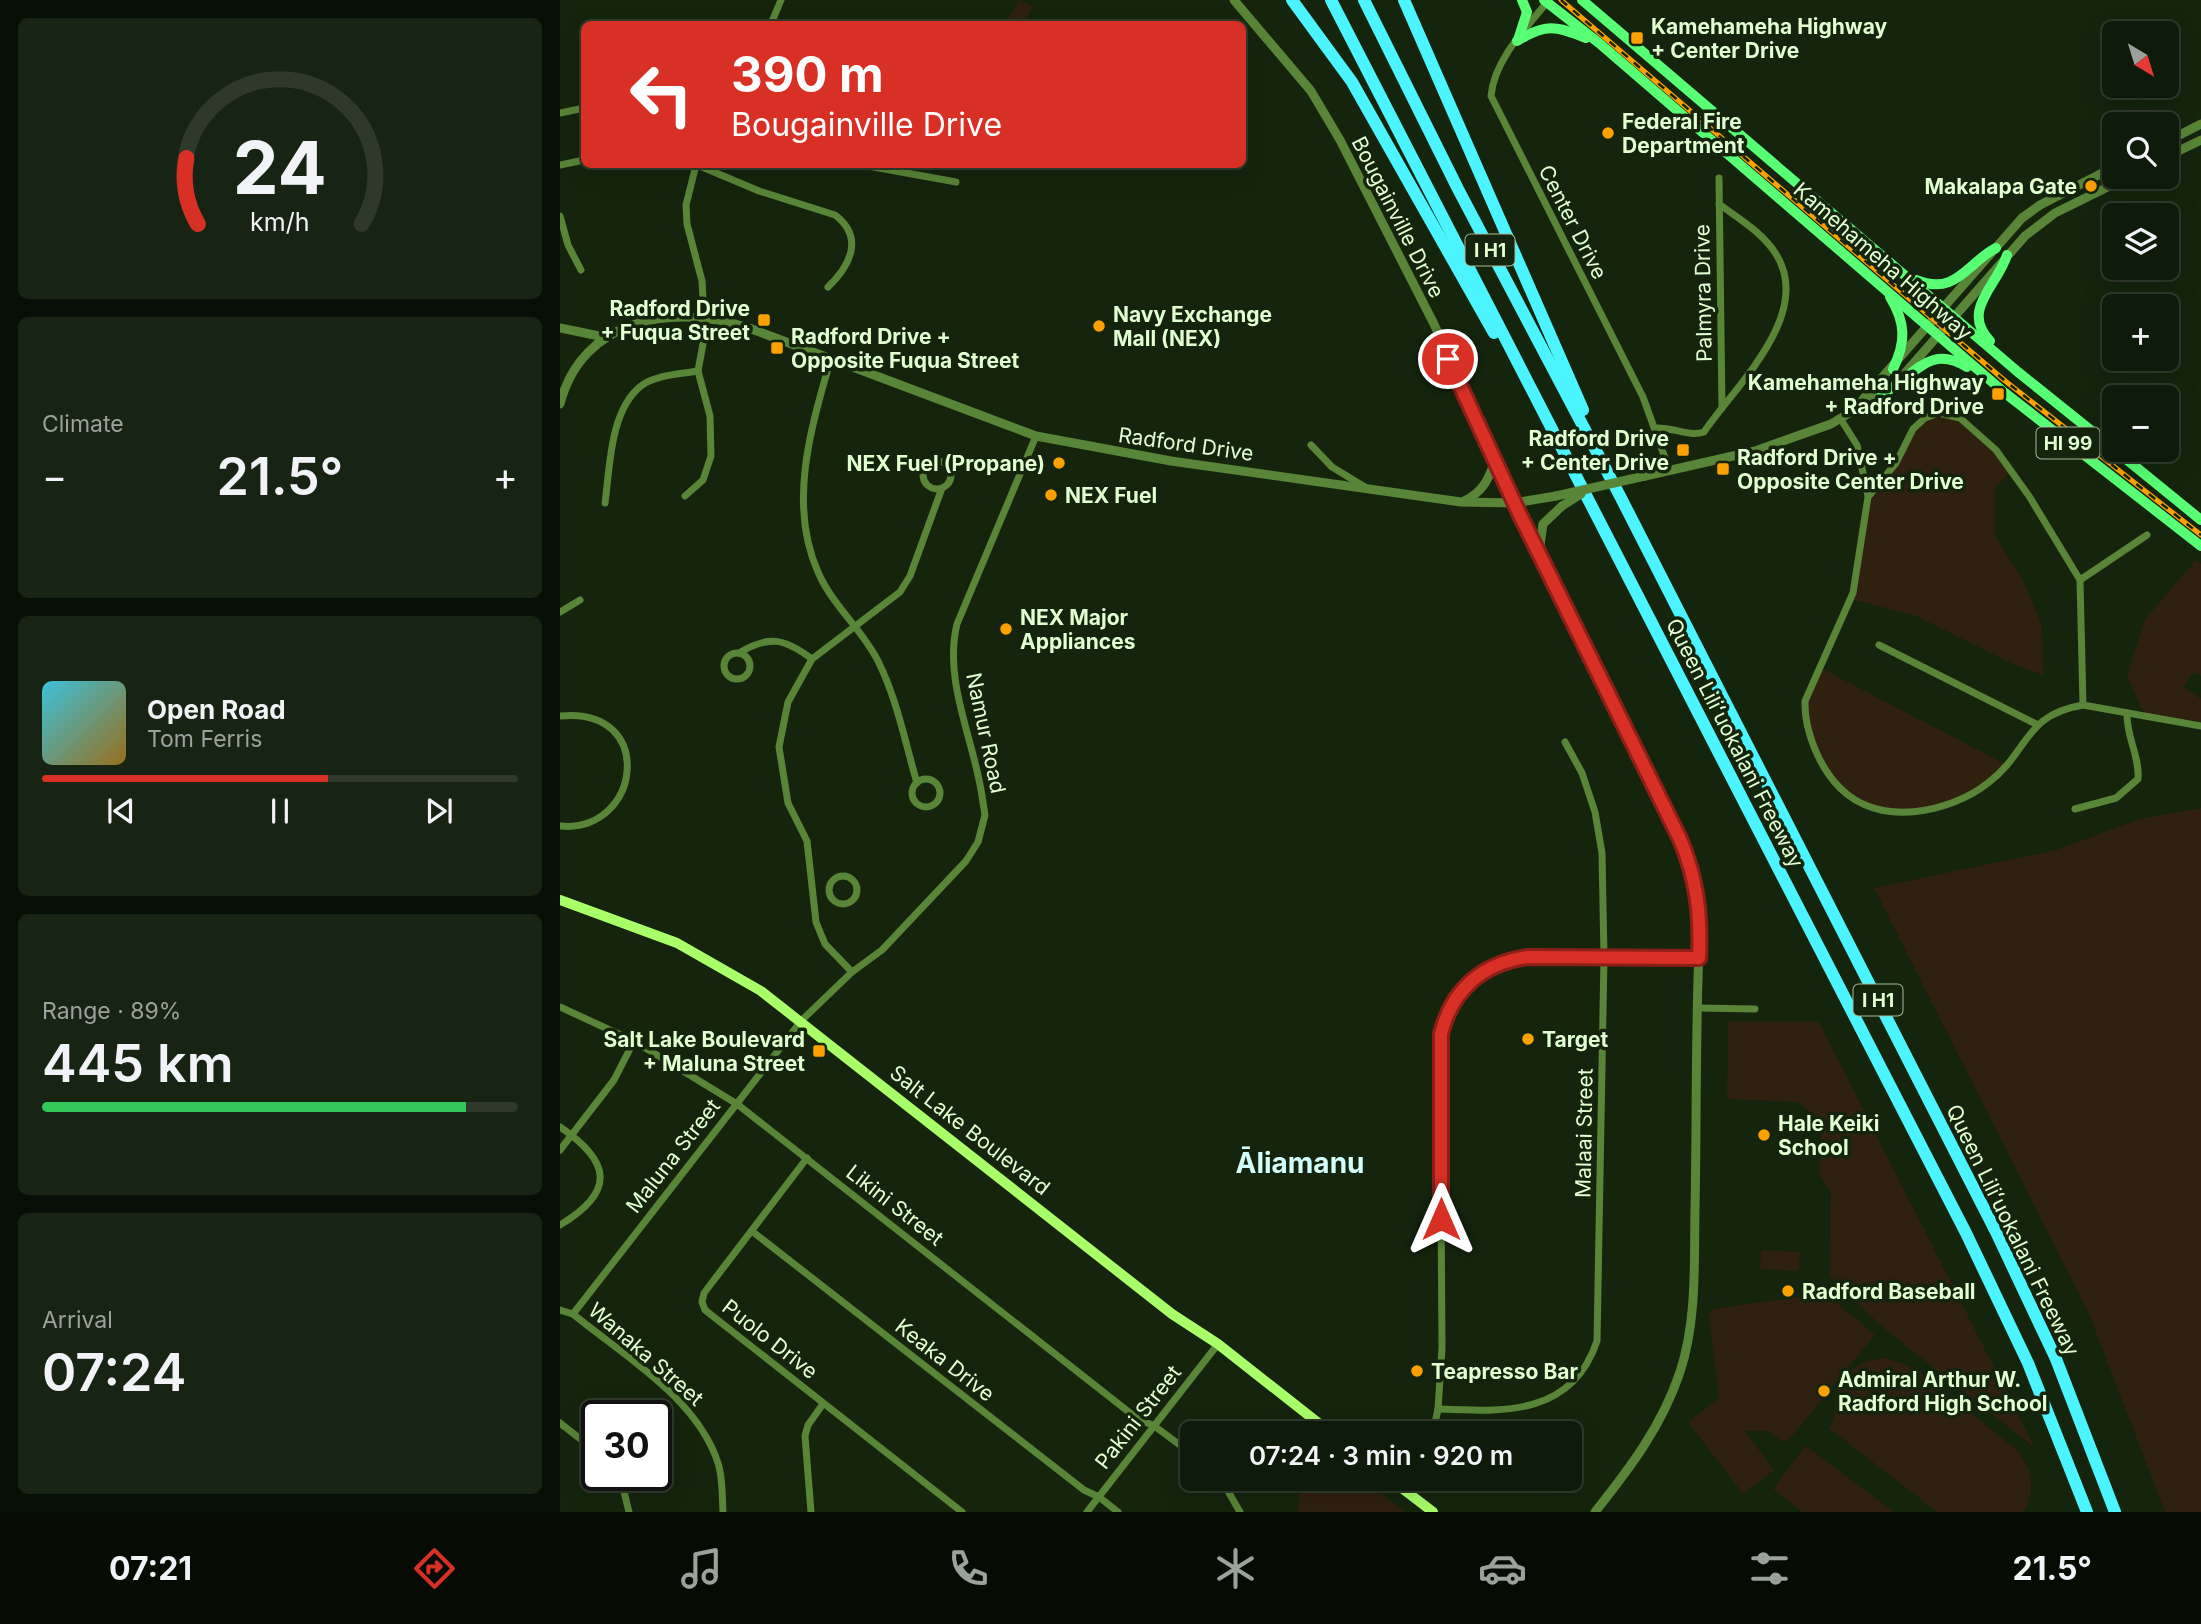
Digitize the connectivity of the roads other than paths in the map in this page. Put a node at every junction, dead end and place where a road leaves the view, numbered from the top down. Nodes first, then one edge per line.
1 (781, 0) edge
2 (1234, 0) edge
3 (1292, 0) edge
4 (1331, 0) edge
5 (1364, 0) edge
6 (1404, 0) edge
7 (1522, 0) edge
8 (1582, 0) edge
9 (1589, 0) edge
10 (1547, 1) edge
11 (772, 21) edge
12 (1610, 25) junction
13 (1517, 41) junction
14 (1599, 43) junction
15 (581, 109) edge
16 (560, 113) edge
17 (2201, 124) edge
18 (2179, 135) edge
19 (2201, 140) edge
20 (2179, 151) edge
21 (581, 161) edge
22 (560, 165) edge
23 (695, 168) edge
24 (703, 168) edge
25 (879, 168) edge
26 (2102, 173) edge
27 (1718, 178) dead end
28 (956, 182) dead end
29 (2103, 189) edge
30 (1719, 204) junction
31 (560, 216) edge
32 (1996, 248) junction
33 (2007, 255) junction
34 (581, 270) dead end
35 (1907, 276) junction
36 (828, 287) dead end
37 (1885, 289) junction
38 (1944, 308) junction
39 (1955, 317) junction
40 (704, 318) junction
41 (1928, 327) junction
42 (560, 328) edge
43 (1939, 335) junction
44 (604, 337) junction
45 (831, 358) junction
46 (1893, 369) junction
47 (698, 371) junction
48 (2018, 372) junction
49 (563, 377) edge
50 (2005, 393) junction
51 (1882, 394) junction
52 (560, 404) edge
53 (1722, 408) junction
54 (1855, 408) junction
55 (1840, 418) junction
56 (1656, 429) junction
57 (1036, 436) junction
58 (2102, 439) edge
59 (1311, 445) dead end
60 (1495, 460) junction
61 (2130, 462) edge
62 (1569, 464) junction
63 (1670, 468) junction
64 (942, 488) junction
65 (1369, 489) junction
66 (1585, 491) junction
67 (685, 496) dead end
68 (1868, 497) junction
69 (1621, 498) junction
70 (1461, 502) junction
71 (605, 503) dead end
72 (1514, 503) junction
73 (2201, 520) edge
74 (2147, 535) dead end
75 (2201, 546) edge
76 (1539, 554) junction
77 (2080, 580) junction
78 (580, 600) dead end
79 (560, 612) edge
80 (854, 625) junction
81 (1879, 645) dead end
82 (739, 653) dead end
83 (812, 659) junction
84 (2084, 705) junction
85 (2127, 713) junction
86 (560, 716) edge
87 (2036, 724) junction
88 (2201, 726) edge
89 (1565, 742) dead end
90 (917, 783) dead end
91 (2075, 809) dead end
92 (560, 826) edge
93 (829, 892) dead end
94 (814, 893) junction
95 (560, 900) edge
96 (1604, 957) junction
97 (1699, 958) junction
98 (852, 972) junction
99 (560, 1007) edge
100 (1699, 1008) junction
101 (1755, 1009) dead end
102 (802, 1020) junction
103 (634, 1041) junction
104 (737, 1104) junction
105 (560, 1127) edge
106 (571, 1135) junction
107 (560, 1150) edge
108 (807, 1158) junction
109 (560, 1225) edge
110 (753, 1232) junction
111 (560, 1310) edge
112 (573, 1314) junction
113 (1218, 1344) junction
114 (823, 1404) junction
115 (1438, 1409) junction
116 (1316, 1421) edge
117 (1436, 1421) edge
118 (560, 1423) edge
119 (1153, 1424) junction
120 (581, 1439) edge
121 (1180, 1445) edge
122 (624, 1491) edge
123 (1228, 1491) edge
124 (1412, 1491) edge
125 (1099, 1497) junction
126 (629, 1512) edge
127 (723, 1512) edge
128 (811, 1512) edge
129 (962, 1512) edge
130 (1087, 1512) edge
131 (1118, 1512) edge
132 (1240, 1512) edge
133 (1433, 1512) edge
134 (1595, 1512) edge
135 (2087, 1512) edge
136 (2115, 1512) edge

1 - 11 street
2 - 60 street, Bougainville Drive
3 - 62 highway
4 - 62 highway, Queen Liliʻuokalani Freeway / I H1
5 - 69 highway, Queen Liliʻuokalani Freeway / I H1
6 - 69 highway
7 - 13 main road
8 - 12 main road, Kamehameha Highway / HI 99
9 - 12 main road
10 - 13 street, Center Drive
10 - 14 main road, Kamehameha Highway / HI 99
12 - 35 main road, Kamehameha Highway / HI 99
13 - 14 main road
13 - 56 street, Center Drive
14 - 37 main road, Kamehameha Highway / HI 99
15 - 16 street
17 - 18 street
19 - 20 street
21 - 22 street
23 - 40 street
24 - 36 street
25 - 28 street
26 - 32 street, Radford Drive
27 - 30 street, Palmyra Drive
29 - 33 street, Radford Drive
30 - 53 street, Palmyra Drive
30 - 53 street
31 - 34 street
32 - 35 main road
32 - 38 street, Radford Drive
33 - 39 street, Radford Drive
33 - 48 main road
35 - 38 main road, Kamehameha Highway / HI 99
37 - 41 main road, Kamehameha Highway / HI 99
37 - 46 main road
38 - 39 main road, Kamehameha Highway / HI 99
38 - 41 street, Radford Drive
39 - 43 street, Radford Drive
39 - 48 main road, Kamehameha Highway / HI 99
40 - 44 street, Radford Drive
40 - 45 street, Radford Drive
40 - 47 street
41 - 43 main road, Kamehameha Highway / HI 99
41 - 46 street, Radford Drive
42 - 44 street
43 - 50 main road, Kamehameha Highway / HI 99
43 - 51 street, Radford Drive
44 - 49 street, Radford Drive
45 - 57 street, Radford Drive
45 - 80 street
46 - 54 street, Radford Drive
47 - 67 street
47 - 71 street
48 - 58 main road, Kamehameha Highway / HI 99
49 - 52 street, Radford Drive
50 - 51 main road
50 - 75 main road, Kamehameha Highway / HI 99
51 - 54 street, Radford Drive
53 - 56 street
54 - 55 street, Radford Drive
55 - 63 street, Radford Drive
55 - 68 street
56 - 63 street, Center Drive
57 - 65 street, Radford Drive
57 - 98 street, Namur Road
59 - 65 street
60 - 70 street
60 - 72 street, Bougainville Drive
61 - 73 main road, Kamehameha Highway / HI 99
62 - 135 highway, Queen Liliʻuokalani Freeway / I H1
63 - 66 street, Radford Drive, bridge
64 - 64 street
64 - 80 street
65 - 70 street, Radford Drive
66 - 72 street, Radford Drive, bridge
66 - 76 street, bridge
68 - 77 street
68 - 87 street
69 - 136 highway, Queen Liliʻuokalani Freeway / I H1
70 - 72 street, Radford Drive
72 - 76 street, Bougainville Drive
74 - 77 street
76 - 97 street, Bougainville Drive
77 - 84 street
78 - 79 street
80 - 83 street
80 - 90 street
81 - 87 street
82 - 83 street
83 - 94 street
84 - 85 street
84 - 87 street
85 - 88 street
85 - 91 street
86 - 92 street
89 - 96 street, Malaai Street
93 - 94 street
94 - 98 street
95 - 102 main road, Salt Lake Boulevard
96 - 97 street
96 - 115 street, Malaai Street
96 - 115 street
97 - 100 street, Bougainville Drive
98 - 102 street, Namur Road
99 - 103 street, Likini Street
100 - 101 street
100 - 134 street, Bougainville Drive
102 - 104 street, Maluna Street
102 - 113 main road, Salt Lake Boulevard
103 - 104 street, Likini Street
103 - 106 street
104 - 108 street, Likini Street
104 - 112 street, Maluna Street
105 - 106 street
106 - 107 street
106 - 109 street
108 - 110 street, Puolo Drive
108 - 119 street, Likini Street
110 - 114 street, Puolo Drive
110 - 125 street, Keaka Drive
111 - 112 street, Wanaka Street
112 - 127 street, Wanaka Street
113 - 116 main road, Salt Lake Boulevard
113 - 119 street, Pakini Street
114 - 128 street
114 - 129 street, Puolo Drive
115 - 117 street
118 - 120 street
119 - 121 street, Likini Street
119 - 125 street, Pakini Street
122 - 126 street
123 - 132 street
124 - 133 main road
125 - 130 street, Pakini Street
125 - 131 street, Keaka Drive

